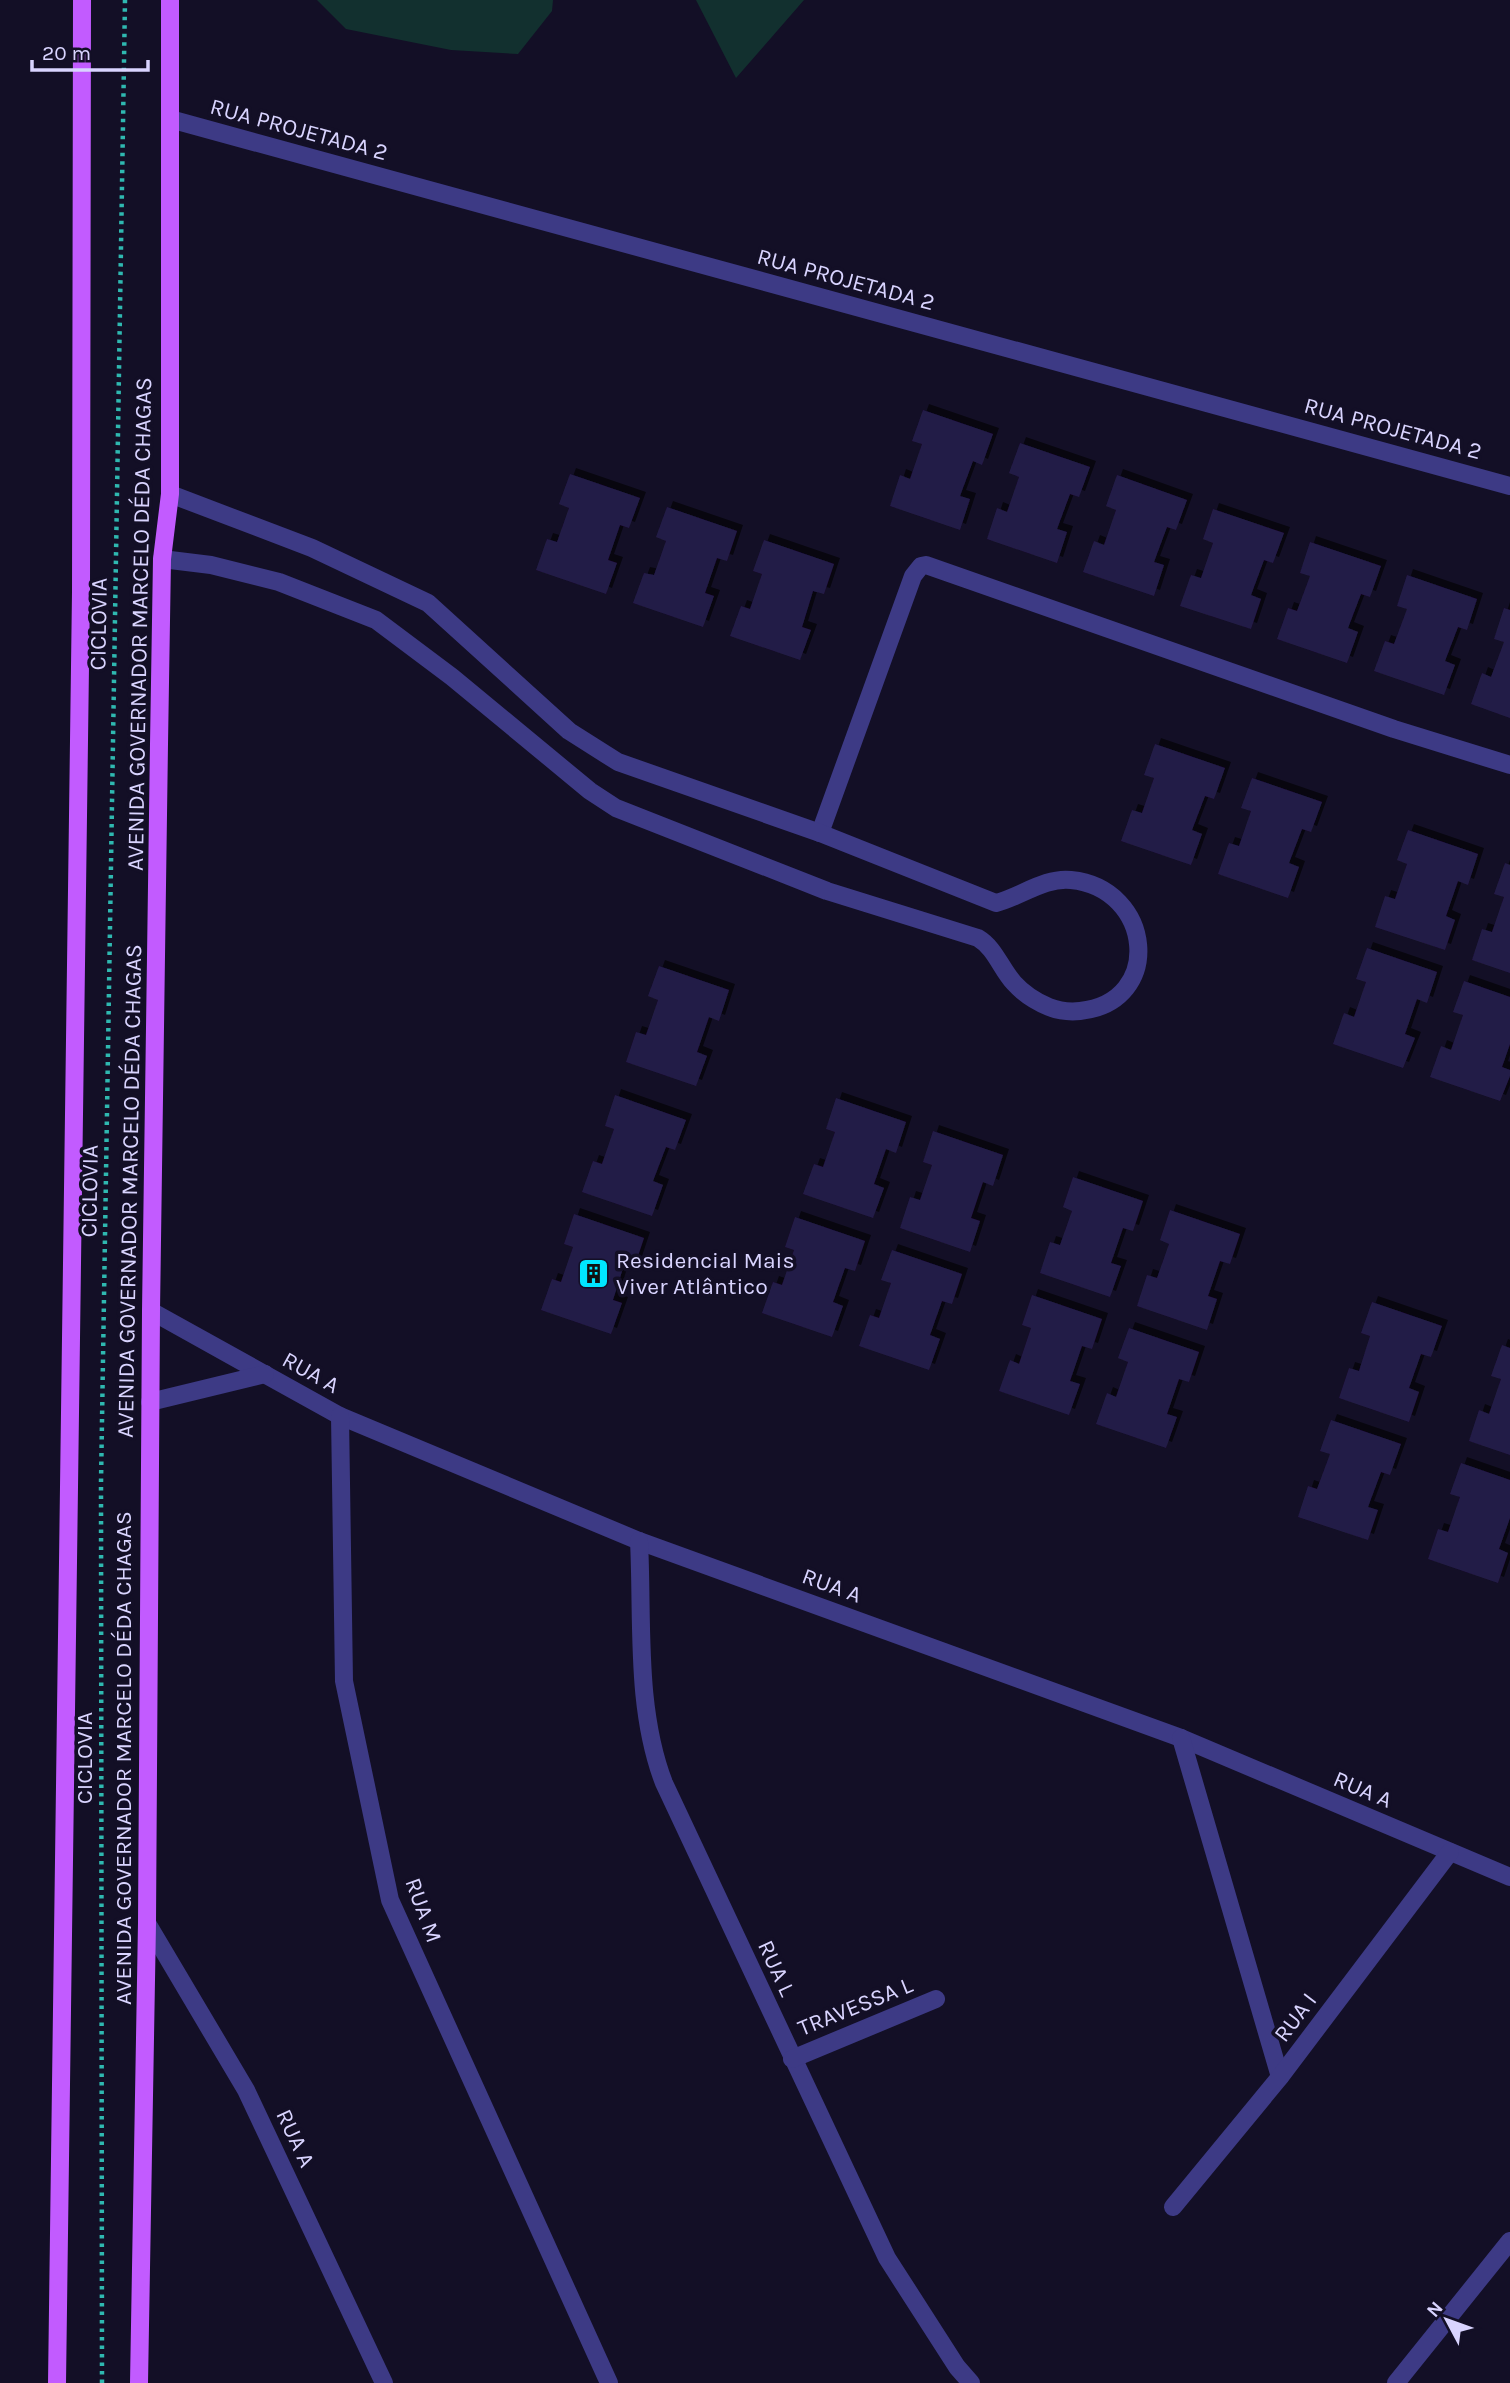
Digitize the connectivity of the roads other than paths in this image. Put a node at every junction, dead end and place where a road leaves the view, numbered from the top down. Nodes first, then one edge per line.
1 (82, 0) edge
2 (170, 0) edge
3 (170, 119) junction
4 (1510, 485) edge
5 (170, 494) junction
6 (162, 559) junction
7 (1510, 765) edge
8 (820, 833) junction
9 (151, 1311) junction
10 (265, 1374) junction
11 (150, 1402) junction
12 (340, 1416) junction
13 (639, 1541) junction
14 (1181, 1738) junction
15 (1450, 1852) junction
16 (1510, 1877) edge
17 (147, 1923) junction
18 (936, 1999) dead end
19 (792, 2059) junction
20 (1280, 2077) junction
21 (1173, 2207) dead end
22 (1510, 2241) edge
23 (57, 2383) edge
24 (139, 2383) edge
25 (384, 2383) edge
26 (609, 2383) edge
27 (971, 2383) edge
28 (1396, 2383) edge

1 - 23 main road
2 - 3 main road, AVENIDA GOVERNADOR MARCELO DÉDA CHAGAS
3 - 4 street, RUA PROJETADA 2
3 - 5 main road, AVENIDA GOVERNADOR MARCELO DÉDA CHAGAS
5 - 6 main road, AVENIDA GOVERNADOR MARCELO DÉDA CHAGAS
5 - 8 street
6 - 8 street
6 - 9 main road, AVENIDA GOVERNADOR MARCELO DÉDA CHAGAS
7 - 8 street
9 - 10 street, RUA A
9 - 11 main road, AVENIDA GOVERNADOR MARCELO DÉDA CHAGAS
10 - 11 street
10 - 12 street, RUA A
11 - 17 main road, AVENIDA GOVERNADOR MARCELO DÉDA CHAGAS
12 - 13 street, RUA A
12 - 26 street, RUA M
13 - 14 street, RUA A
13 - 19 street, RUA L
14 - 15 street, RUA A
14 - 20 street
15 - 16 street, RUA A
15 - 20 street, RUA I
17 - 24 main road, AVENIDA GOVERNADOR MARCELO DÉDA CHAGAS
17 - 25 street, RUA A
18 - 19 street, TRAVESSA L
19 - 27 street, RUA L
20 - 21 street, RUA I
22 - 28 street

